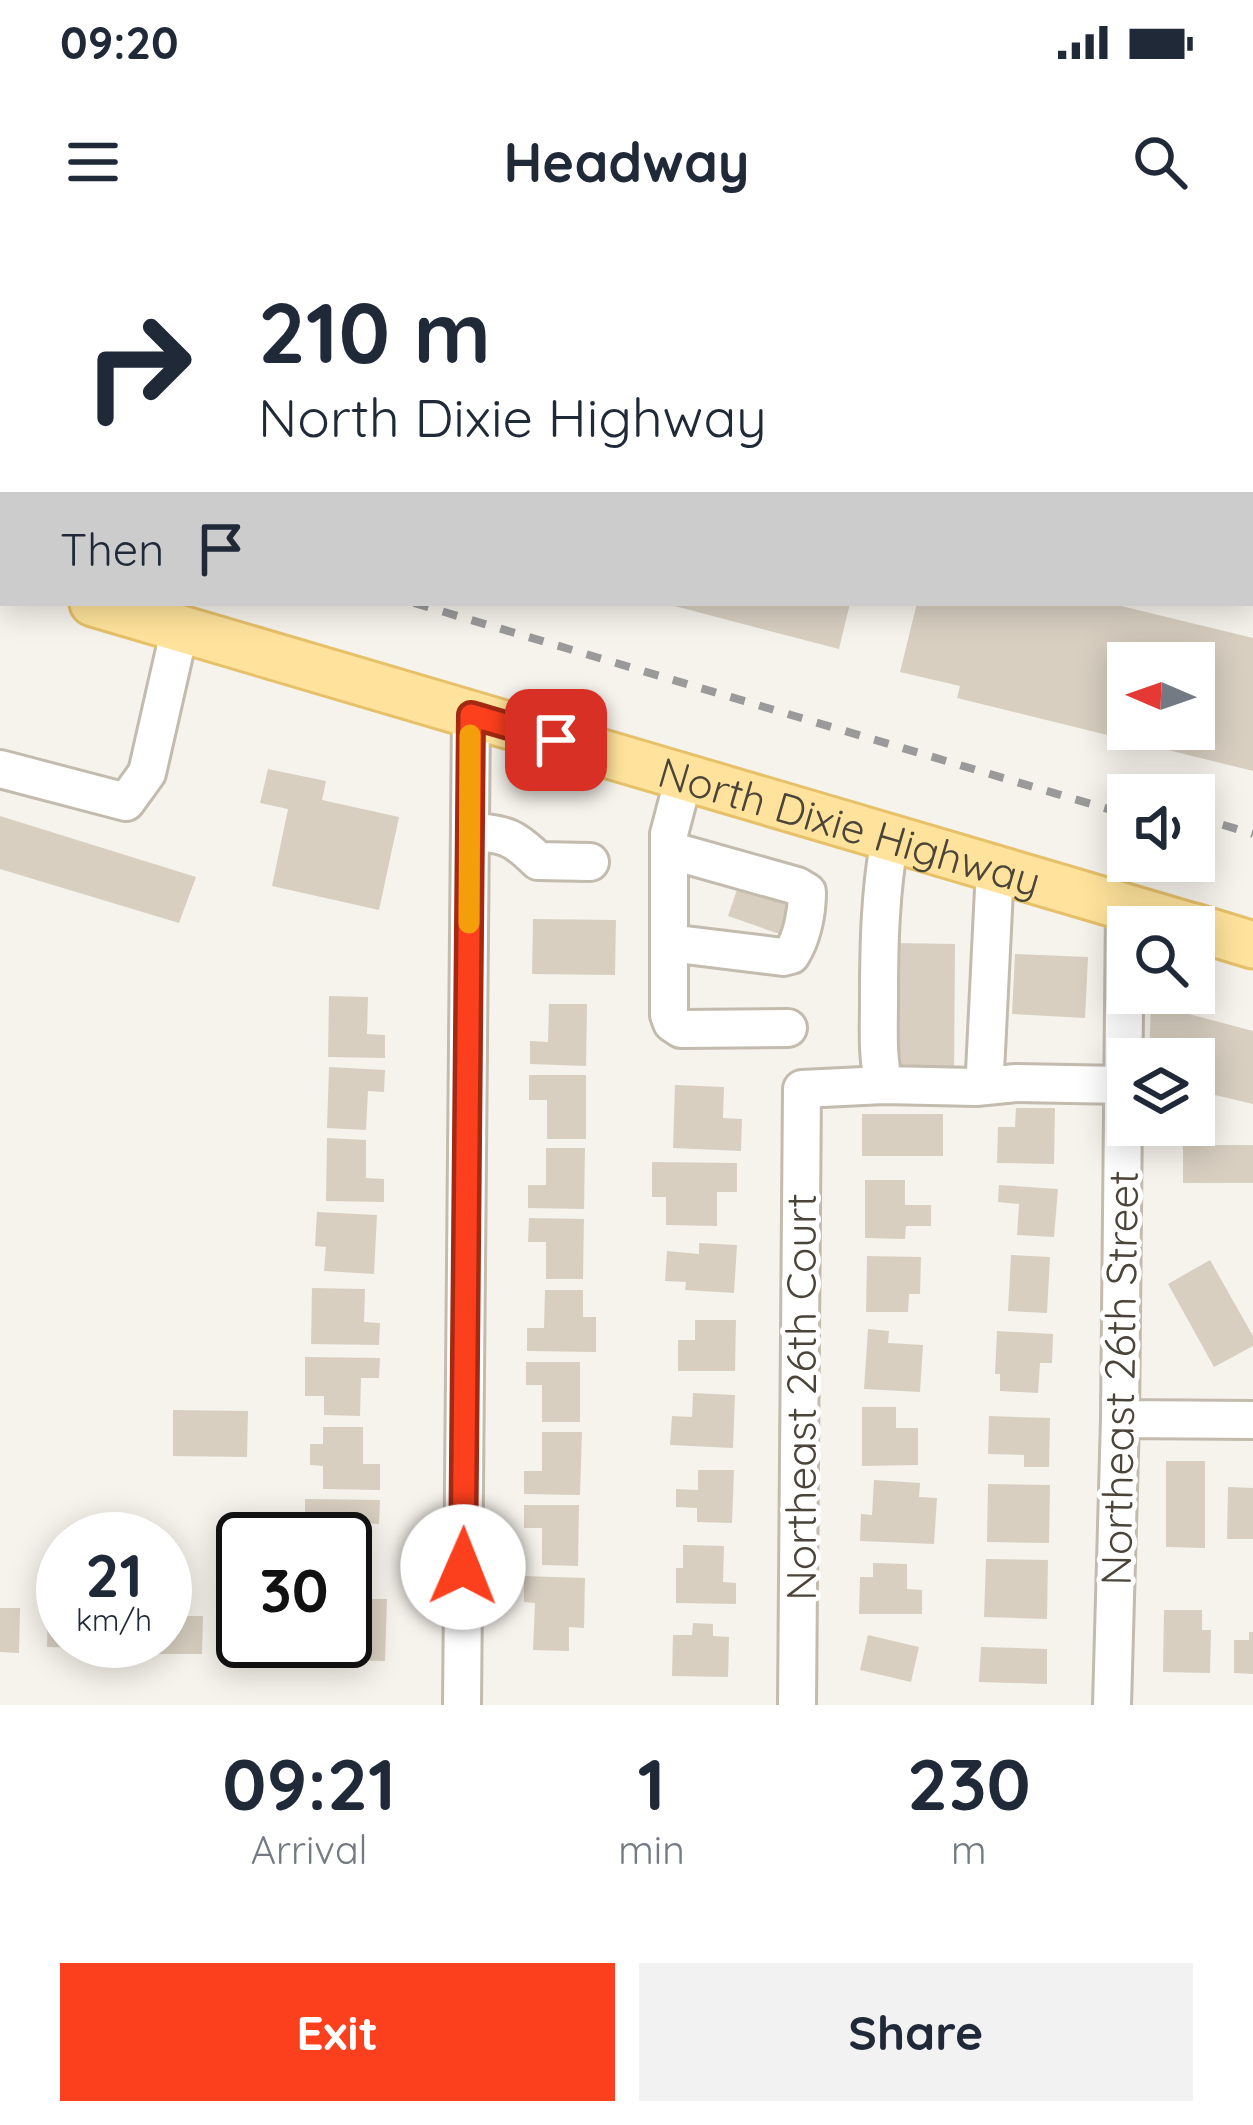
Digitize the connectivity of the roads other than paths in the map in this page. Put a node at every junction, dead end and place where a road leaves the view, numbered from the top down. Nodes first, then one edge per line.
1 (104, 606) edge
2 (181, 628) junction
3 (471, 715) junction
4 (0, 769) edge
5 (684, 777) junction
6 (470, 832) junction
7 (890, 838) junction
8 (669, 850) junction
9 (590, 862) dead end
10 (994, 869) junction
11 (1122, 906) edge
12 (1215, 934) edge
13 (669, 943) junction
14 (1253, 945) edge
15 (788, 1028) dead end
16 (884, 1085) junction
17 (982, 1085) junction
18 (1107, 1085) edge
19 (1122, 1146) edge
20 (1120, 1419) junction
21 (1253, 1420) edge
22 (462, 1705) edge
23 (797, 1705) edge
24 (1112, 1705) edge

1 - 2 main road, North Dixie Highway
2 - 3 main road, North Dixie Highway
2 - 4 street
3 - 5 main road, North Dixie Highway
3 - 6 street
5 - 7 main road, North Dixie Highway
5 - 8 street
6 - 9 street
6 - 22 street
7 - 10 main road, North Dixie Highway
7 - 16 street
8 - 13 street
8 - 13 street
10 - 11 main road, North Dixie Highway
10 - 17 street
12 - 14 main road, North Dixie Highway
13 - 15 street
16 - 17 street
16 - 23 street, Northeast 26th Court
17 - 18 street
19 - 20 street, Northeast 26th Street
20 - 21 street
20 - 24 street, Northeast 26th Street

